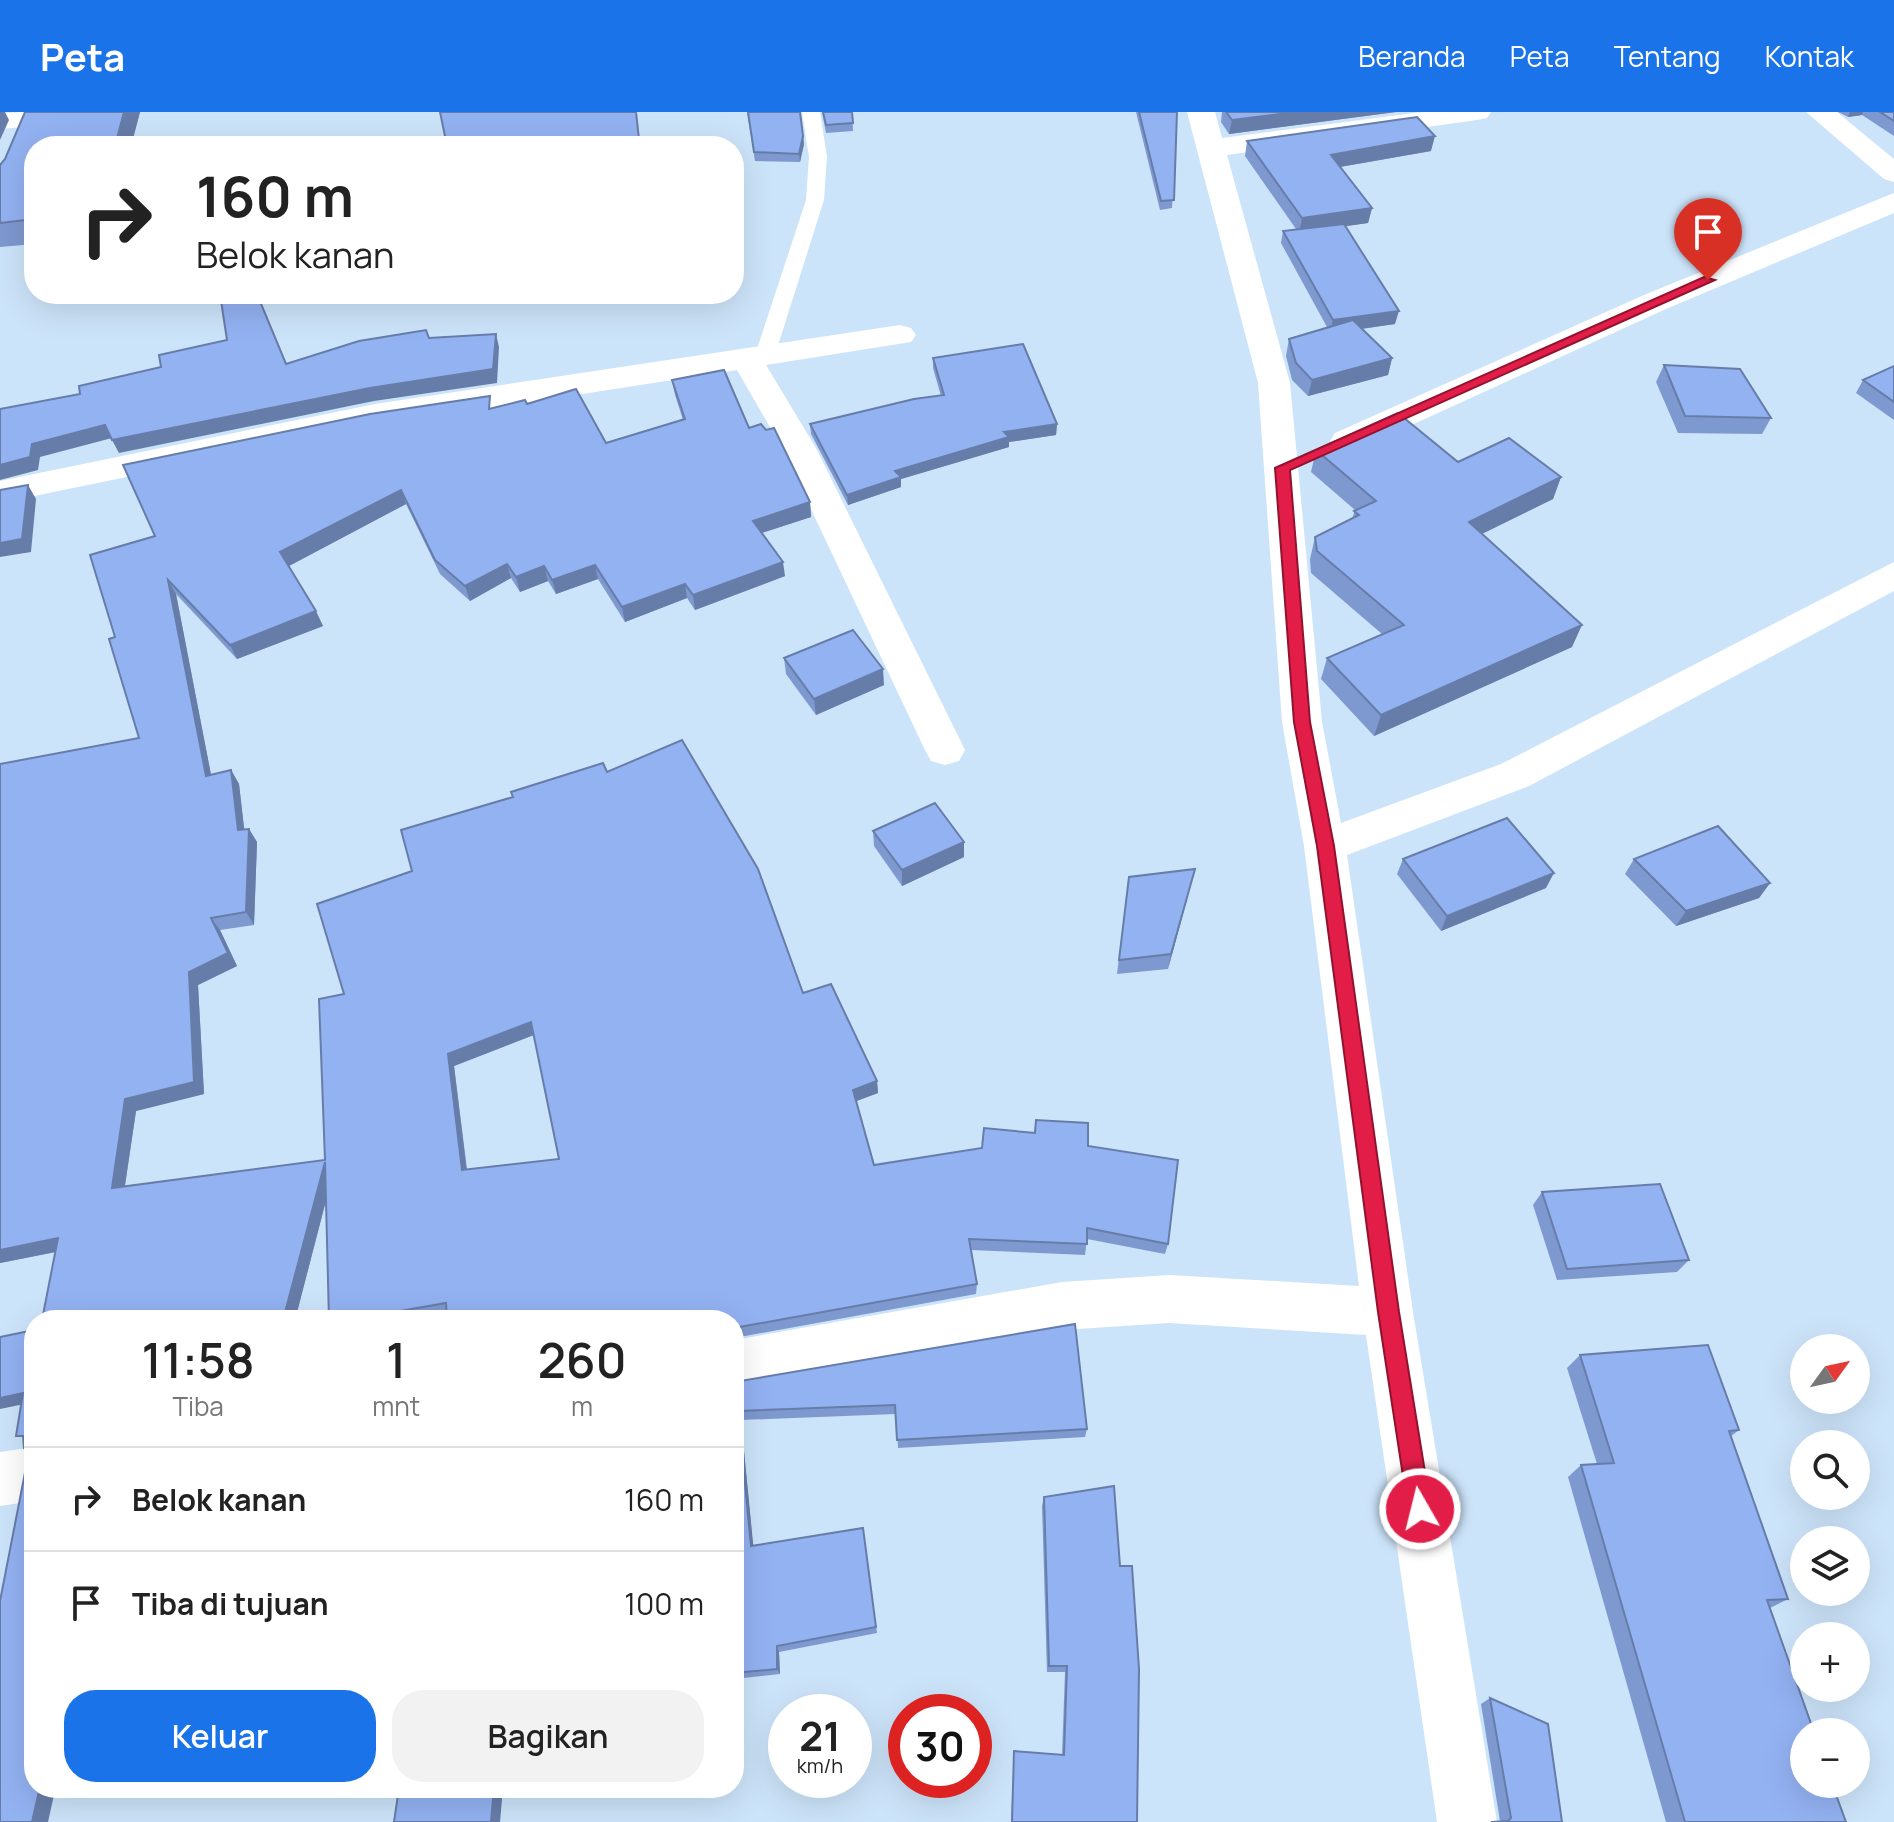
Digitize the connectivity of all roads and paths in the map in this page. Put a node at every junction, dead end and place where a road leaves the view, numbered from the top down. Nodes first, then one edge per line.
1 (811, 112) edge
2 (1477, 112) edge
3 (1820, 112) edge
4 (1206, 130) edge
5 (1894, 173) edge
6 (1894, 202) edge
7 (900, 335) dead end
8 (755, 357) junction
9 (1307, 458) junction
10 (0, 492) edge
11 (1894, 575) edge
12 (945, 750) dead end
13 (1325, 846) junction
14 (1388, 1312) junction
15 (744, 1363) edge
16 (24, 1475) edge
17 (0, 1479) edge
18 (1467, 1822) edge

1 - 8 lane
2 - 4 street
3 - 5 street
4 - 9 street
6 - 9 street
7 - 8 street
8 - 10 street
8 - 12 street
9 - 13 street
11 - 13 street
13 - 14 street
14 - 15 street
14 - 18 street
16 - 17 street

